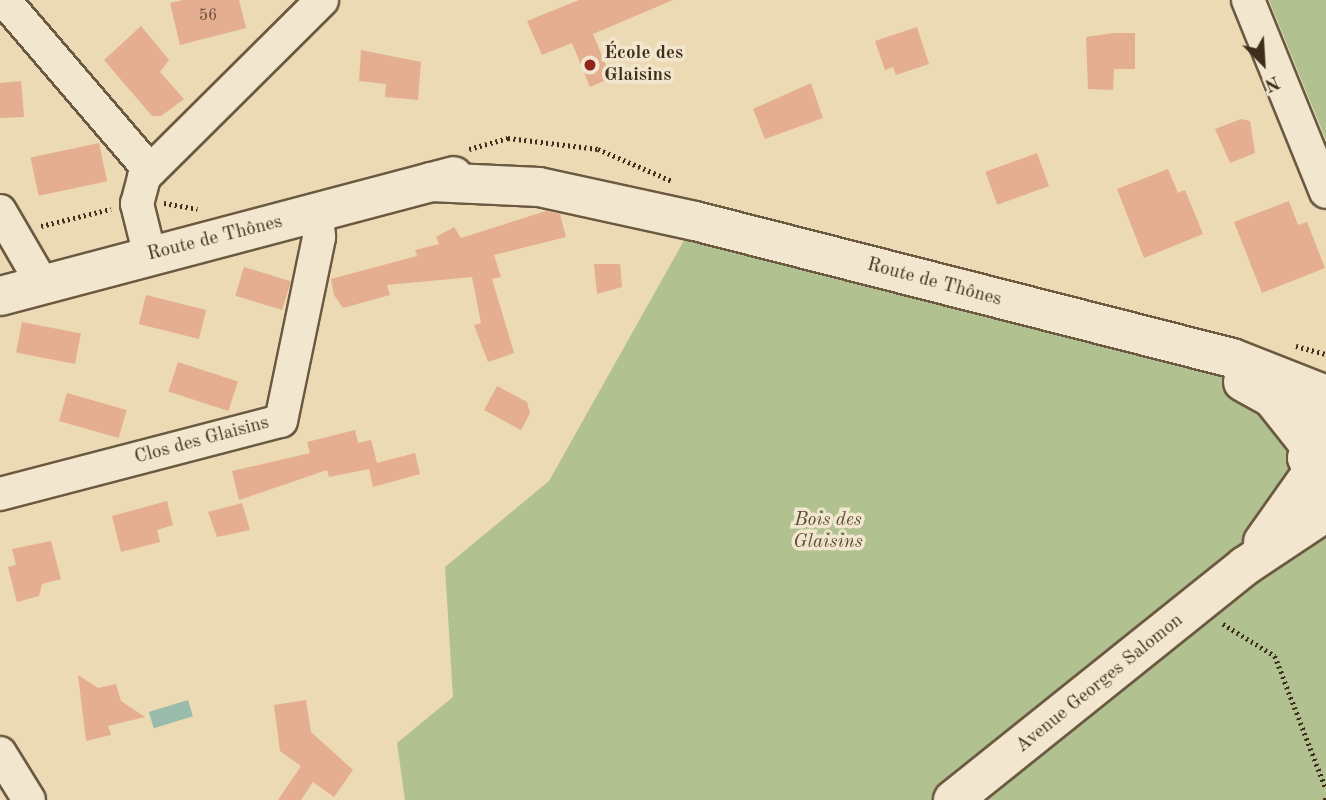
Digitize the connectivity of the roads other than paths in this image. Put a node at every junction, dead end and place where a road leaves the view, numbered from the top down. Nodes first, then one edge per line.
1 (4, 0) edge
2 (322, 0) edge
3 (1248, 0) edge
4 (149, 169) junction
5 (1326, 192) edge
6 (0, 211) edge
7 (317, 214) junction
8 (150, 256) junction
9 (43, 285) junction
10 (0, 296) edge
11 (1172, 345) junction
12 (1326, 395) edge
13 (1326, 408) edge
14 (1315, 470) edge
15 (0, 494) edge
16 (1326, 512) edge
17 (1245, 566) junction
18 (0, 753) edge
19 (29, 800) edge
20 (953, 800) edge

1 - 4 street
2 - 4 street
3 - 5 street
4 - 8 street
6 - 9 street
7 - 8 main road, Route de Thônes
7 - 11 main road, Route de Thônes
7 - 15 street, Clos des Glaisins
8 - 9 main road, Route de Thônes
9 - 10 main road, Route de Thônes
11 - 12 main road, Route de Thônes
11 - 14 main road, Route de Thônes
13 - 14 main road, Avenue Georges Salomon
14 - 17 main road, Avenue Georges Salomon
16 - 17 main road, Avenue Georges Salomon
17 - 20 main road, Avenue Georges Salomon
18 - 19 street

